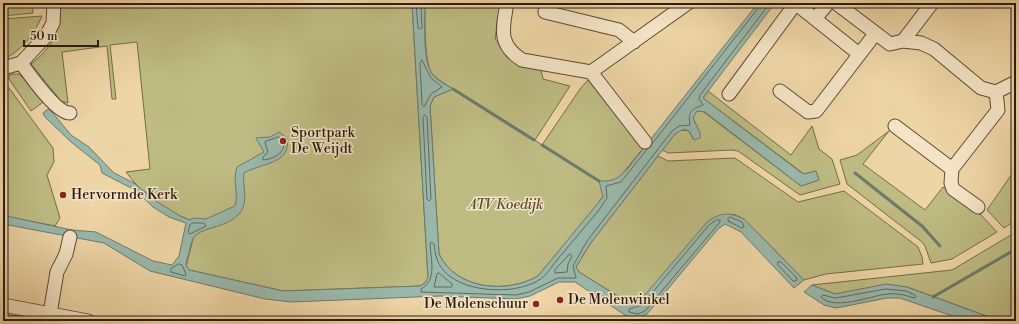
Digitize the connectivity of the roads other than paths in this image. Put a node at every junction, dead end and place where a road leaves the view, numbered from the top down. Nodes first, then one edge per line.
1 (54, 3) edge
2 (508, 3) edge
3 (547, 3) edge
4 (688, 3) edge
5 (795, 3) edge
6 (828, 3) edge
7 (836, 3) edge
8 (932, 3) edge
9 (815, 19) junction
10 (875, 34) junction
11 (903, 41) junction
12 (634, 42) junction
13 (859, 54) junction
14 (21, 64) junction
15 (3, 68) edge
16 (591, 72) junction
17 (1016, 82) edge
18 (780, 91) dead end
19 (996, 92) junction
20 (729, 94) dead end
21 (70, 113) dead end
22 (895, 126) dead end
23 (645, 142) dead end
24 (952, 169) junction
25 (978, 208) dead end
26 (70, 237) dead end
27 (3, 305) edge
28 (50, 314) junction
29 (88, 321) edge

1 - 14 street
2 - 16 street
3 - 12 street
4 - 12 street
5 - 9 street
5 - 20 street
6 - 9 street
7 - 10 street
8 - 11 street
9 - 13 street
10 - 11 street
10 - 13 street
11 - 19 street
12 - 16 street
13 - 18 street
14 - 15 street
14 - 21 street
16 - 23 street
17 - 19 street
19 - 24 street
22 - 24 street
24 - 25 street
26 - 28 street
27 - 28 street
28 - 29 street

